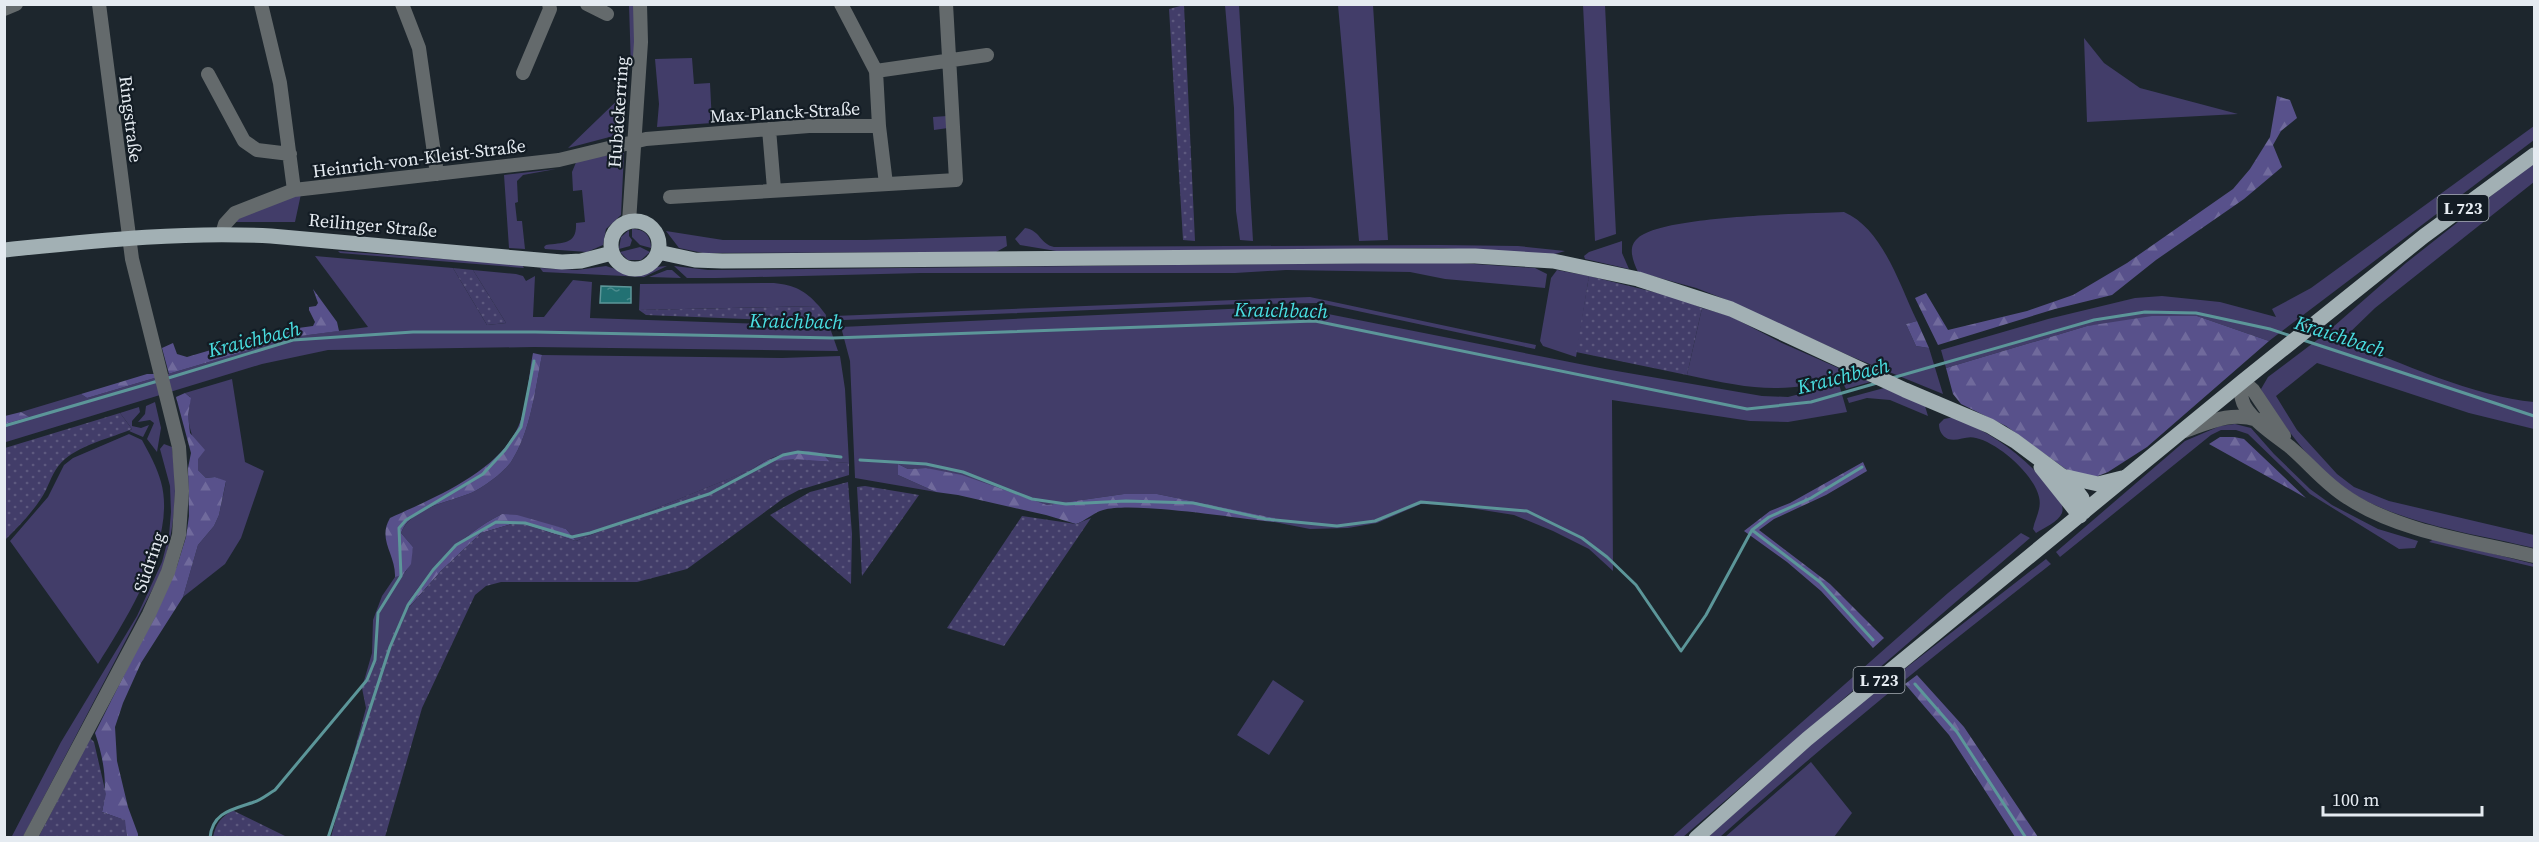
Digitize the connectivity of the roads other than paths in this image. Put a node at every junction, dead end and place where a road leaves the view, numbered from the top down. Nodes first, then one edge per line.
1 (16, 4) edge
2 (99, 4) edge
3 (261, 4) edge
4 (402, 4) edge
5 (587, 4) edge
6 (640, 4) edge
7 (841, 4) edge
8 (946, 4) edge
9 (546, 6) edge
10 (4, 9) edge
11 (607, 14) dead end
12 (987, 55) dead end
13 (949, 60) junction
14 (876, 71) junction
15 (523, 73) dead end
16 (208, 74) dead end
17 (879, 126) junction
18 (769, 129) junction
19 (634, 142) junction
20 (290, 154) junction
21 (2535, 156) edge
22 (437, 174) junction
23 (886, 184) junction
24 (774, 189) junction
25 (294, 190) junction
26 (670, 197) dead end
27 (629, 222) junction
28 (222, 234) junction
29 (129, 238) junction
30 (4, 250) edge
31 (658, 252) junction
32 (612, 253) junction
33 (2243, 381) junction
34 (2258, 420) junction
35 (2183, 432) junction
36 (2292, 448) junction
37 (2027, 450) junction
38 (2063, 476) junction
39 (2128, 476) junction
40 (2082, 514) junction
41 (2535, 556) edge
42 (30, 837) edge
43 (1696, 837) edge

1 - 10 street
2 - 29 street, Ringstraße
3 - 20 street
4 - 22 street
5 - 11 street
6 - 19 street, Hubäckerring
7 - 14 street, Max-Planck-Straße
8 - 13 street
9 - 15 street
12 - 13 street
13 - 14 street
13 - 23 street
14 - 17 street, Max-Planck-Straße
16 - 20 street
17 - 18 street, Max-Planck-Straße
17 - 23 street
18 - 19 street, Max-Planck-Straße
18 - 24 street
19 - 22 street, Heinrich-von-Kleist-Straße
19 - 27 street, Hubäckerring
20 - 25 street
21 - 33 main road, L 723
22 - 25 street, Heinrich-von-Kleist-Straße
23 - 24 street
24 - 26 street
25 - 28 street, Heinrich-von-Kleist-Straße
27 - 31 main road
27 - 32 main road
28 - 29 main road, Reilinger Straße
28 - 32 main road, Reilinger Straße
29 - 30 main road, Reilinger Straße
29 - 42 street, Südring
31 - 32 main road
31 - 37 main road
33 - 34 street
33 - 35 main road, L 723
33 - 36 street
34 - 35 street
34 - 36 street
35 - 39 main road, L 723
36 - 41 street
37 - 38 main road
37 - 40 main road
38 - 39 main road
38 - 40 main road
39 - 40 main road, L 723
40 - 43 main road, L 723

